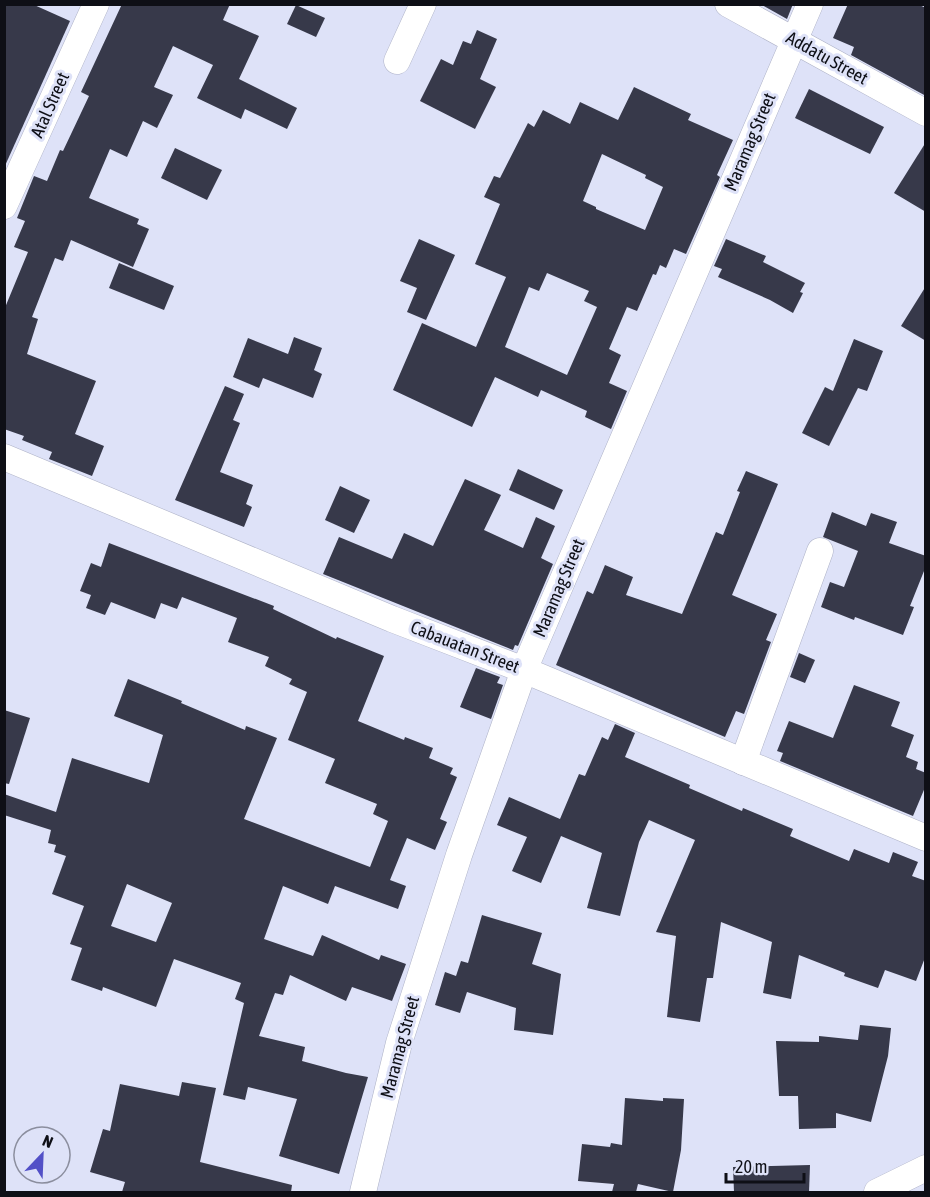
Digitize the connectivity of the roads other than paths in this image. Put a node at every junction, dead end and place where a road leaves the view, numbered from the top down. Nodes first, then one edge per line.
1 (96, 4) edge
2 (423, 4) edge
3 (728, 4) edge
4 (810, 4) edge
5 (794, 40) junction
6 (397, 61) dead end
7 (926, 113) edge
8 (4, 206) edge
9 (4, 458) edge
10 (820, 551) dead end
11 (524, 670) junction
12 (743, 762) junction
13 (926, 838) edge
14 (926, 1168) edge
15 (363, 1192) edge
16 (878, 1192) edge

1 - 8 street, Atal Street
2 - 6 street
3 - 5 street, Addatu Street
4 - 5 street, Maramag Street
5 - 7 street, Addatu Street
5 - 11 street, Maramag Street
9 - 11 street, Cabauatan Street
10 - 12 street
11 - 12 street, Cabauatan Street
11 - 15 street, Maramag Street
12 - 13 street, Cabauatan Street
14 - 16 street

